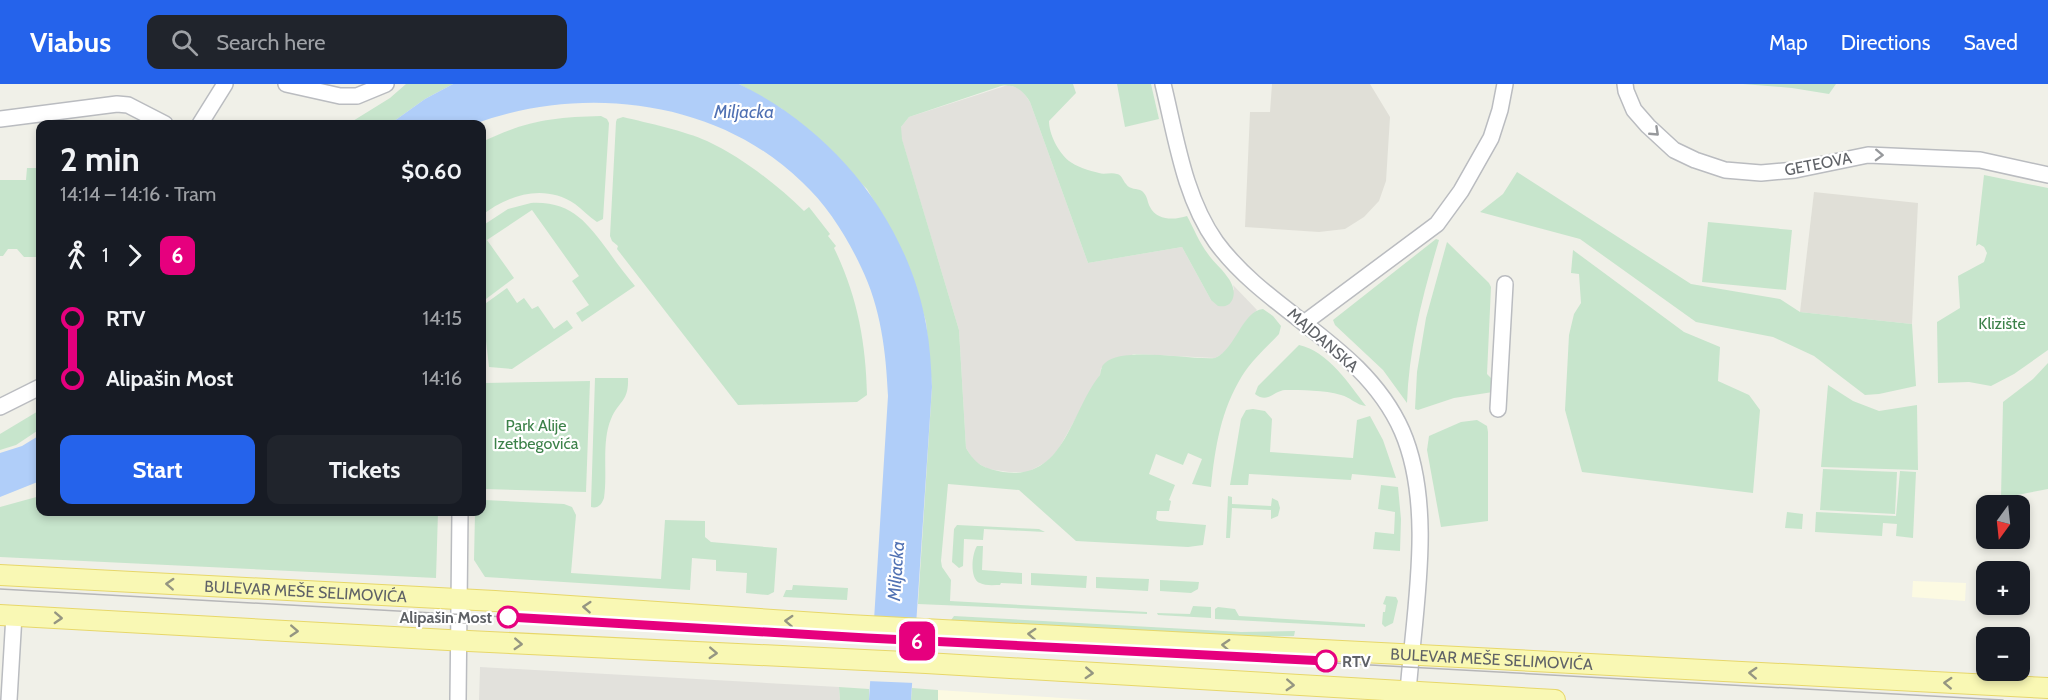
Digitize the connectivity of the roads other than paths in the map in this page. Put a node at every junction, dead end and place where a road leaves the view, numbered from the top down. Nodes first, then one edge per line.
1 (225, 84) edge
2 (286, 84) edge
3 (386, 84) edge
4 (1163, 84) edge
5 (1505, 84) edge
6 (1625, 84) edge
7 (0, 119) edge
8 (157, 120) edge
9 (202, 120) edge
10 (2048, 175) edge
11 (1505, 284) dead end
12 (1304, 322) junction
13 (36, 389) edge
14 (0, 407) edge
15 (1498, 409) dead end
16 (460, 516) edge
17 (0, 575) edge
18 (459, 599) junction
19 (7, 615) edge
20 (460, 641) junction
21 (1411, 655) junction
22 (2048, 688) edge
23 (1408, 692) junction
24 (9, 700) edge
25 (458, 700) edge
26 (1555, 700) edge

1 - 9 street
2 - 3 street
4 - 12 street, MAJDANSKA
5 - 12 street
6 -> 10 street, GETEOVA
7 - 8 street
11 - 15 street
12 - 21 street, MAJDANSKA
13 - 14 street
16 - 18 street
18 -> 17 main road, BULEVAR MEŠE SELIMOVIĆA
18 - 20 street
21 -> 18 main road, BULEVAR MEŠE SELIMOVIĆA
19 -> 20 main road
19 - 24 street
20 -> 23 main road
20 - 25 street
22 -> 21 main road, BULEVAR MEŠE SELIMOVIĆA
21 - 23 street, MAJDANSKA
23 - 26 main road

